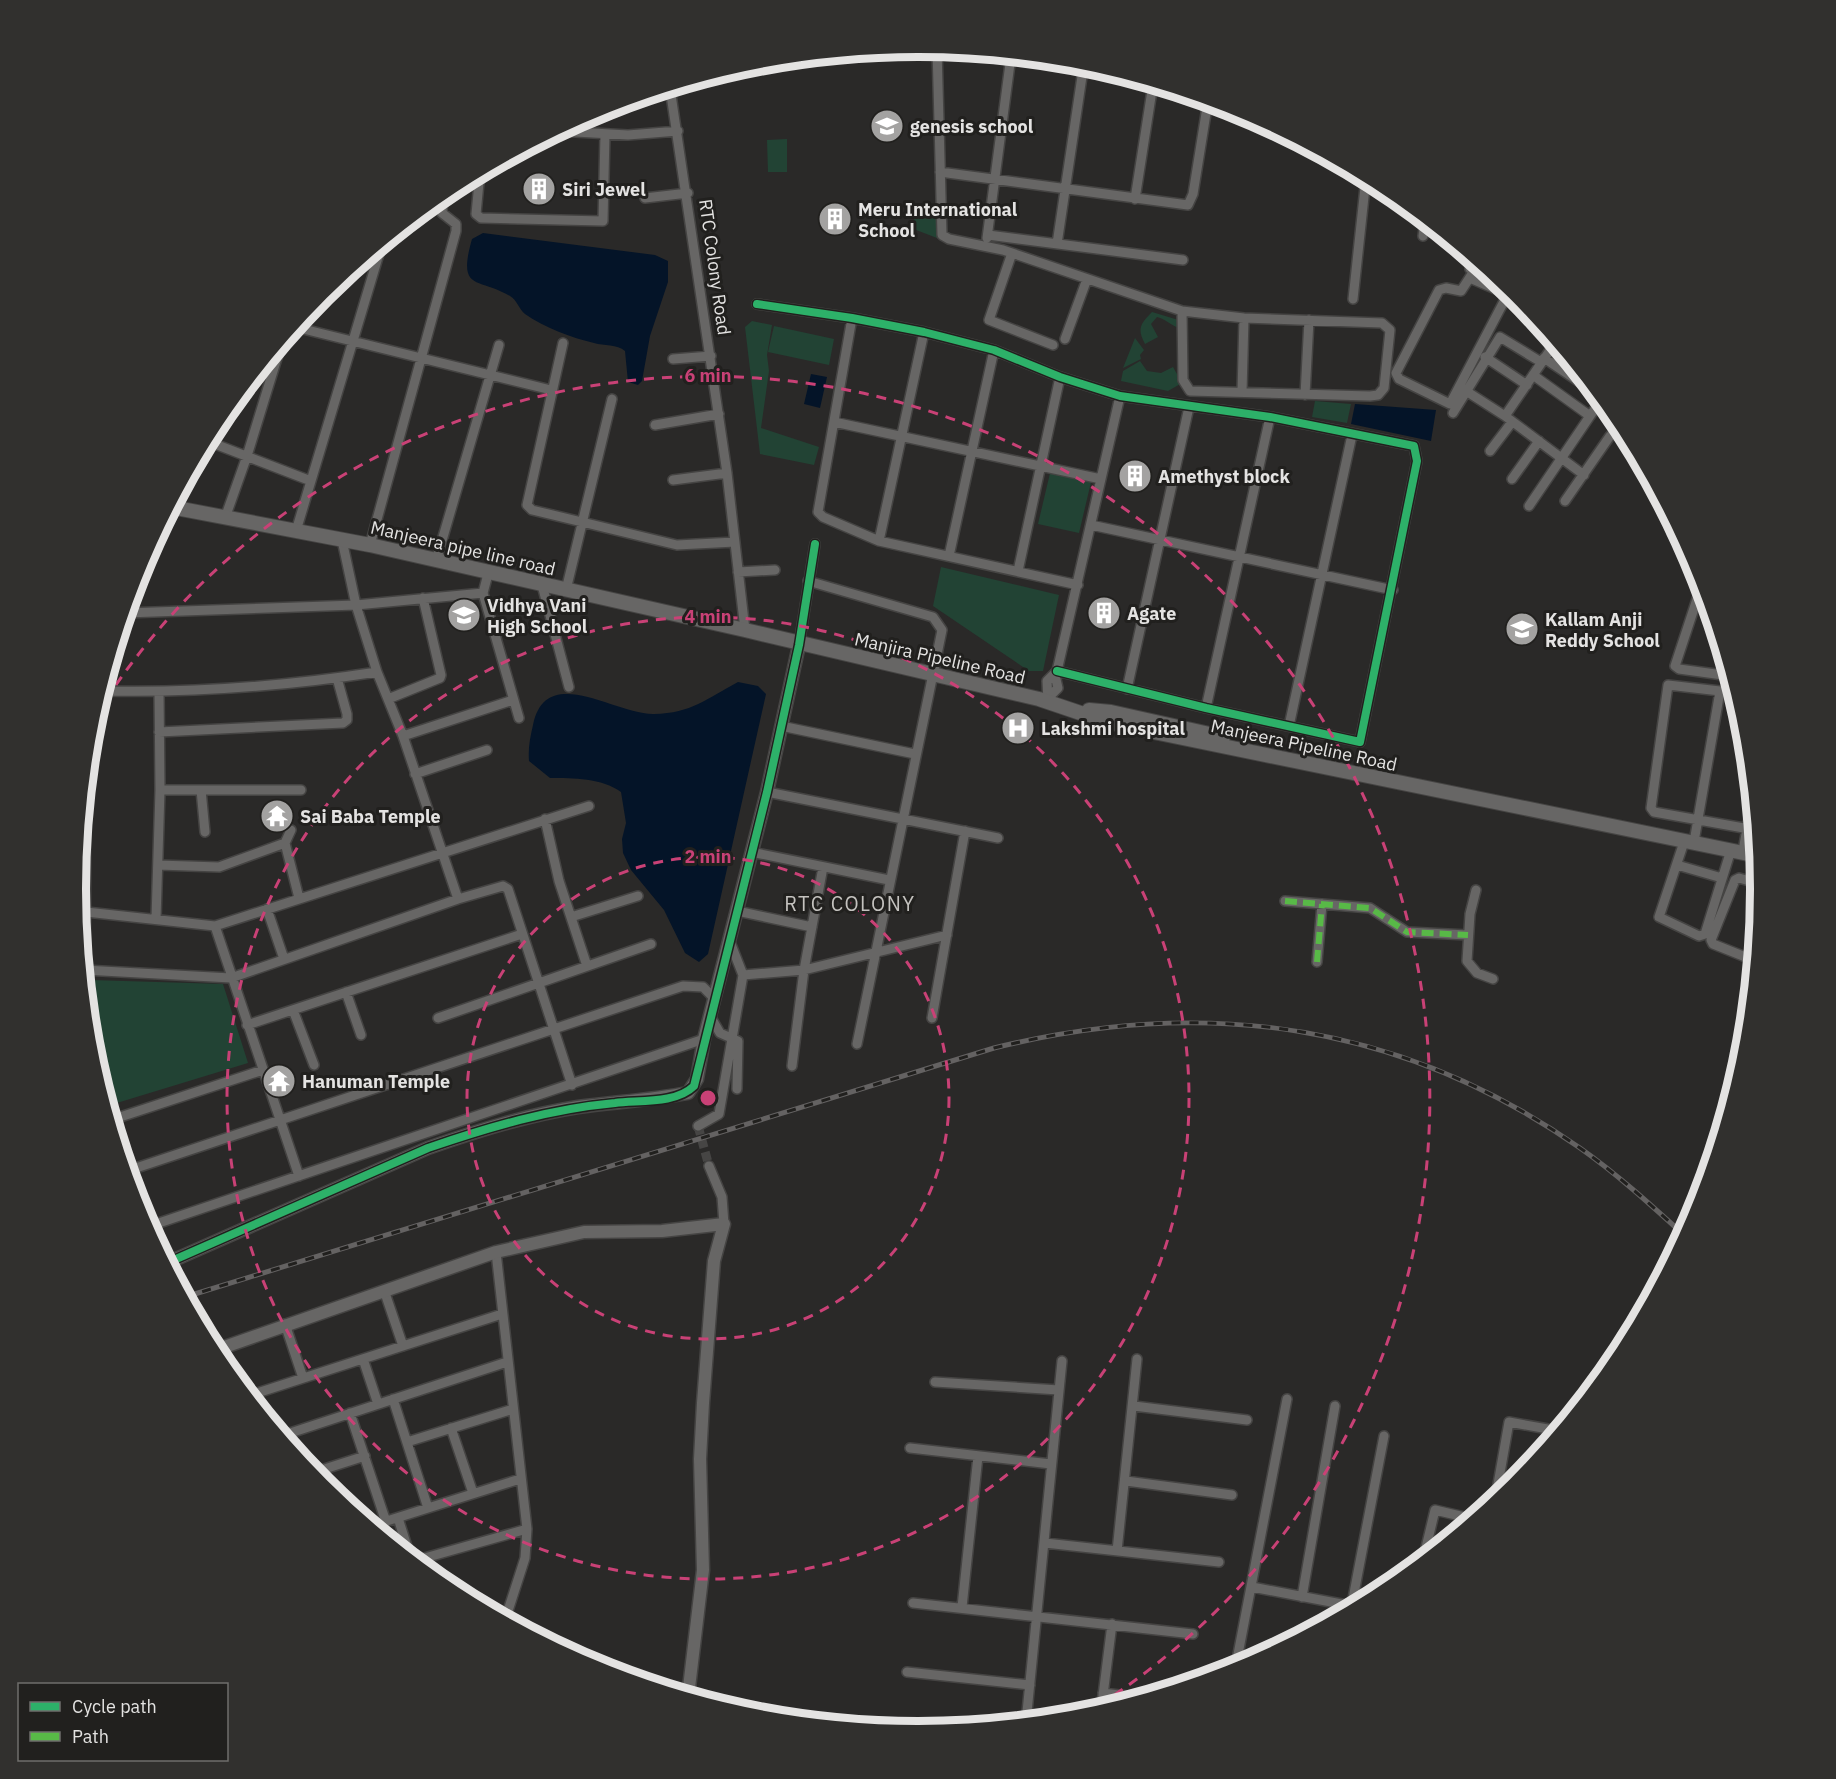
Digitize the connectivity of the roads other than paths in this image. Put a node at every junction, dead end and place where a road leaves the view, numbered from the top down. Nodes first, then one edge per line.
1 (937, 58) edge
2 (1010, 62) edge
3 (1082, 74) edge
4 (1152, 91) edge
5 (671, 95) edge
6 (1207, 109) edge
7 (575, 131) edge
8 (678, 131) junction
9 (605, 134) junction
10 (940, 172) junction
11 (996, 180) junction
12 (479, 183) edge
13 (1365, 187) edge
14 (1065, 191) junction
15 (688, 193) junction
16 (645, 198) dead end
17 (1135, 199) junction
18 (442, 206) edge
19 (1424, 228) edge
20 (988, 235) junction
21 (1423, 236) dead end
22 (1057, 244) junction
23 (986, 246) junction
24 (1012, 253) junction
25 (1183, 260) dead end
26 (373, 261) edge
27 (1480, 276) edge
28 (1087, 279) junction
29 (1353, 299) dead end
30 (1505, 299) edge
31 (757, 304) dead end
32 (1182, 311) junction
33 (852, 318) junction
34 (1244, 318) junction
35 (1308, 320) junction
36 (303, 329) edge
37 (924, 332) junction
38 (354, 339) junction
39 (1065, 339) dead end
40 (563, 343) dead end
41 (498, 345) dead end
42 (1053, 345) dead end
43 (1551, 349) edge
44 (994, 351) junction
45 (711, 356) junction
46 (422, 357) junction
47 (1485, 357) junction
48 (673, 359) dead end
49 (276, 360) edge
50 (1543, 360) junction
51 (490, 374) junction
52 (1533, 375) junction
53 (1060, 377) junction
54 (1576, 381) edge
55 (1527, 385) junction
56 (551, 390) junction
57 (1466, 391) junction
58 (1242, 392) junction
59 (1305, 395) junction
60 (1120, 396) junction
61 (612, 399) dead end
62 (1189, 407) junction
63 (1596, 408) edge
64 (1453, 413) dead end
65 (719, 414) junction
66 (1590, 416) junction
67 (1270, 417) junction
68 (1508, 419) junction
69 (834, 422) junction
70 (655, 425) dead end
71 (1352, 435) junction
72 (902, 436) junction
73 (1610, 436) dead end
74 (1539, 441) junction
75 (215, 444) edge
76 (972, 451) junction
77 (1490, 451) dead end
78 (247, 456) junction
79 (1561, 458) junction
80 (1040, 466) junction
81 (727, 473) junction
82 (1584, 475) junction
83 (1101, 479) junction
84 (1512, 479) dead end
85 (311, 480) junction
86 (673, 480) dead end
87 (1565, 501) dead end
88 (1529, 506) dead end
89 (178, 508) edge
90 (225, 518) junction
91 (582, 524) junction
92 (1091, 525) junction
93 (296, 531) junction
94 (342, 540) junction
95 (1160, 540) junction
96 (735, 542) junction
97 (879, 542) junction
98 (814, 544) dead end
99 (370, 545) junction
100 (949, 556) junction
101 (1239, 557) junction
102 (436, 561) junction
103 (775, 570) dead end
104 (1018, 571) junction
105 (738, 572) junction
106 (488, 574) junction
107 (1322, 575) junction
108 (808, 581) junction
109 (542, 585) junction
110 (1078, 585) junction
111 (566, 590) junction
112 (1393, 590) junction
113 (483, 593) junction
114 (423, 598) junction
115 (1697, 598) edge
116 (356, 604) junction
117 (133, 613) edge
118 (745, 630) junction
119 (799, 645) junction
120 (377, 672) junction
121 (1056, 673) junction
122 (934, 674) junction
123 (1722, 675) edge
124 (336, 678) junction
125 (569, 687) dead end
126 (1128, 689) junction
127 (110, 691) edge
128 (1720, 691) junction
129 (159, 692) junction
130 (1726, 692) edge
131 (388, 699) junction
132 (1049, 699) junction
133 (513, 700) junction
134 (1206, 708) junction
135 (1072, 709) joint
136 (519, 718) dead end
137 (781, 726) junction
138 (1288, 726) junction
139 (159, 732) junction
140 (403, 736) junction
141 (487, 750) dead end
142 (915, 754) junction
143 (415, 774) junction
144 (160, 790) junction
145 (201, 790) junction
146 (301, 790) dead end
147 (767, 792) junction
148 (589, 806) dead end
149 (545, 819) junction
150 (902, 819) junction
151 (1698, 819) junction
152 (1748, 829) edge
153 (291, 830) dead end
154 (964, 831) junction
155 (205, 832) dead end
156 (998, 838) dead end
157 (1690, 839) junction
158 (285, 843) junction
159 (1749, 847) edge
160 (1731, 850) junction
161 (442, 851) junction
162 (751, 852) junction
163 (1749, 854) edge
164 (158, 865) junction
165 (1677, 865) junction
166 (824, 867) junction
167 (1722, 878) junction
168 (889, 880) junction
169 (1750, 881) edge
170 (1476, 890) dead end
171 (638, 896) dead end
172 (299, 898) junction
173 (458, 899) junction
174 (1285, 901) dead end
175 (1322, 904) junction
176 (267, 909) junction
177 (737, 911) junction
178 (86, 912) edge
179 (571, 917) junction
180 (156, 919) junction
181 (215, 926) junction
182 (812, 927) junction
183 (522, 934) junction
184 (947, 935) junction
185 (1468, 935) junction
186 (730, 942) junction
187 (651, 944) dead end
188 (875, 951) junction
189 (1747, 958) edge
190 (284, 959) junction
191 (1317, 962) dead end
192 (587, 966) junction
193 (804, 970) junction
194 (90, 975) edge
195 (743, 975) junction
196 (231, 978) junction
197 (1493, 980) dead end
198 (538, 982) junction
199 (346, 992) junction
200 (715, 999) junction
201 (293, 1010) junction
202 (710, 1016) junction
203 (438, 1018) dead end
204 (932, 1018) dead end
205 (247, 1025) junction
206 (553, 1029) junction
207 (361, 1035) dead end
208 (731, 1036) junction
209 (704, 1039) junction
210 (857, 1044) dead end
211 (314, 1065) dead end
212 (792, 1066) dead end
213 (263, 1070) junction
214 (572, 1085) junction
215 (737, 1089) dead end
216 (118, 1118) edge
217 (281, 1121) junction
218 (448, 1126) junction
219 (698, 1126) dead end
220 (420, 1136) junction
221 (454, 1139) junction
222 (428, 1148) junction
223 (709, 1166) tunnel mouth
224 (134, 1169) edge
225 (299, 1176) junction
226 (156, 1224) edge
227 (724, 1224) junction
228 (496, 1251) junction
229 (172, 1260) edge
230 (385, 1293) junction
231 (502, 1314) junction
232 (285, 1324) junction
233 (403, 1346) junction
234 (223, 1347) edge
235 (363, 1359) junction
236 (1137, 1359) dead end
237 (1062, 1361) dead end
238 (507, 1362) junction
239 (303, 1378) junction
240 (935, 1382) dead end
241 (1059, 1390) junction
242 (257, 1395) edge
243 (393, 1399) junction
244 (1287, 1399) dead end
245 (378, 1404) junction
246 (1134, 1406) junction
247 (1335, 1406) dead end
248 (513, 1409) junction
249 (350, 1413) junction
250 (1248, 1420) dead end
251 (451, 1428) junction
252 (1551, 1430) edge
253 (288, 1434) edge
254 (1384, 1436) dead end
255 (407, 1442) junction
256 (910, 1448) dead end
257 (365, 1456) junction
258 (978, 1456) junction
259 (1051, 1464) junction
260 (322, 1470) edge
261 (520, 1479) junction
262 (1126, 1481) junction
263 (1498, 1487) edge
264 (473, 1493) junction
265 (1232, 1495) dead end
266 (428, 1508) junction
267 (1465, 1517) edge
268 (398, 1518) junction
269 (386, 1522) junction
270 (379, 1524) edge
271 (527, 1529) junction
272 (1045, 1543) junction
273 (408, 1547) edge
274 (1426, 1550) edge
275 (1117, 1551) junction
276 (421, 1557) edge
277 (1219, 1562) dead end
278 (1252, 1587) junction
279 (1302, 1597) junction
280 (1354, 1598) edge
281 (913, 1603) dead end
282 (1342, 1605) edge
283 (962, 1607) junction
284 (507, 1613) edge
285 (1037, 1616) junction
286 (1112, 1624) junction
287 (1193, 1634) dead end
288 (1237, 1659) edge
289 (907, 1672) dead end
290 (1030, 1685) junction
291 (689, 1690) edge
292 (1103, 1693) junction
293 (1125, 1696) edge
294 (1102, 1701) edge
295 (1027, 1715) edge

1 - 10 street
2 - 11 street
3 - 14 street
4 - 17 street
5 - 8 street, RTC Colony Road
6 - 17 street
7 - 9 street
8 - 9 street
8 - 15 street, RTC Colony Road
9 - 12 street
10 - 11 street
10 - 23 street
11 - 14 street
11 - 20 street
13 - 29 street
14 - 17 street
14 - 22 street
15 - 16 street
15 - 45 street, RTC Colony Road
18 - 46 street
19 - 21 street
20 - 22 street
20 - 23 street
22 - 25 street
23 - 24 street
24 - 28 street
24 - 42 street
26 - 38 street
27 - 30 street
28 - 32 street
28 - 39 street
31 - 33 street
32 - 34 street
32 - 58 street
33 - 37 street
33 - 69 street
34 - 35 street
34 - 58 street
35 - 59 street
35 - 59 street
36 - 38 street
37 - 44 street
37 - 72 street
38 - 46 street
38 - 85 street
40 - 56 street
41 - 51 street
43 - 50 street
44 - 53 street
44 - 76 street
45 - 48 street
45 - 65 street, RTC Colony Road
46 - 51 street
46 - 99 street
47 - 50 street
47 - 55 street
47 - 57 street
49 - 78 street
50 - 52 street
50 - 54 street
51 - 56 street
51 - 102 street
52 - 55 street
52 - 66 street
53 - 60 street
53 - 80 street
55 - 68 street
56 - 91 street
57 - 64 street
57 - 68 street
58 - 59 street
60 - 62 street
60 - 83 street
61 - 91 street
62 - 67 street
62 - 95 street
63 - 66 street
65 - 70 street
65 - 81 street, RTC Colony Road
66 - 79 street
67 - 71 street
67 - 101 street
68 - 74 street
68 - 77 street
69 - 72 street
69 - 97 street
71 - 107 street
71 - 112 street
72 - 76 street
72 - 97 street
73 - 82 street
74 - 79 street
74 - 84 street
75 - 78 street
76 - 80 street
76 - 100 street
78 - 85 street
78 - 90 street
79 - 82 street
79 - 88 street
80 - 83 street
80 - 104 street
81 - 86 street
81 - 96 street, RTC Colony Road
82 - 87 street
83 - 92 street
85 - 93 street
89 - 90 main road, Manjeera pipe line road
90 - 93 main road, Manjeera pipe line road
91 - 96 street
91 - 111 street
92 - 95 street
92 - 110 street
93 - 94 main road, Manjeera pipe line road
94 - 99 main road, Manjeera pipe line road
94 - 116 street
95 - 101 street
95 - 126 street
96 - 105 street, RTC Colony Road
97 - 100 street
98 - 108 street
99 - 102 main road, Manjeera pipe line road
100 - 104 street
101 - 107 street
101 - 134 street
102 - 106 main road, Manjeera pipe line road
103 - 105 street
104 - 110 street
105 - 118 street, RTC Colony Road
106 - 109 main road, Manjeera pipe line road
106 - 113 street
107 - 112 street
107 - 138 street
108 - 119 street
108 - 122 street
109 - 111 main road, Manjeera pipe line road
109 - 125 street
110 - 121 street
111 - 118 main road, Manjeera pipe line road
112 - 138 street
113 - 114 street
113 - 133 street
114 - 116 street
114 - 131 street
115 - 123 street
116 - 117 street
116 - 120 street
118 - 119 main road, Manjeera pipe line road
119 - 122 main road, Manjira Pipeline Road
119 - 137 street
120 - 124 street
120 - 131 street
121 - 126 street
121 - 132 street
122 - 132 main road, Manjira Pipeline Road
122 - 142 street
124 - 129 street
124 - 139 street
126 - 134 street
127 - 129 street
128 - 130 street
128 - 151 street
128 - 151 street
129 - 139 street
131 - 140 street
132 - 135 main road, Manjira Pipeline Road
133 - 136 street
133 - 140 street
134 - 138 street
135 - 157 main road, Manjeera Pipeline Road
137 - 142 street
137 - 147 street
139 - 144 street
140 - 143 street
141 - 143 street
142 - 150 street
143 - 161 street
144 - 145 street
144 - 164 street
145 - 146 street
145 - 155 street
147 - 150 street
147 - 162 street
148 - 149 street
149 - 161 street
149 - 179 street
150 - 154 street
150 - 168 street
151 - 152 street
151 - 157 street
153 - 158 street
154 - 156 street
154 - 184 street
157 - 159 main road, Manjeera Pipeline Road
157 - 160 main road, Manjeera Pipeline Road
157 - 165 street
158 - 164 street
158 - 172 street
160 - 163 main road, Manjeera Pipeline Road
160 - 167 street
161 - 172 street
161 - 173 street
162 - 166 street
162 - 177 street
164 - 180 street
165 - 167 street
165 - 167 street
166 - 168 street
166 - 182 street
168 - 188 street
169 - 189 street
170 - 185 street
171 - 179 street
172 - 176 street
173 - 183 street
173 - 190 street
174 - 175 street
175 - 185 street
175 - 191 street
176 - 181 street
176 - 190 street
177 - 182 street
177 - 186 street
178 - 180 street
179 - 192 street
180 - 181 street
181 - 196 street
182 - 193 street
183 - 198 street
183 - 199 street
184 - 188 street
184 - 204 street
185 - 197 street
186 - 195 street
186 - 200 street
187 - 192 street
188 - 193 street
188 - 210 street
190 - 196 street
192 - 198 street
193 - 195 street
193 - 212 street
194 - 196 street
195 - 208 street
196 - 205 street
198 - 203 street
198 - 206 street
199 - 201 street
199 - 207 street
200 - 202 street
200 - 206 street
201 - 205 street
201 - 211 street
202 - 208 street
202 - 209 street
205 - 213 street
206 - 214 street
206 - 217 street
208 - 215 street
208 - 219 street
209 - 214 street
209 - 221 street
213 - 216 street
213 - 217 street
214 - 218 street
217 - 224 street
217 - 225 street
218 - 220 street
218 - 221 street
220 - 222 street
220 - 225 street
221 - 222 street
222 - 229 street
223 - 227 street
225 - 226 street
227 - 228 street
227 - 291 street
228 - 230 street
228 - 231 street
230 - 232 street
230 - 233 street
231 - 233 street
231 - 238 street
232 - 234 street
232 - 239 street
233 - 235 street
235 - 239 street
235 - 245 street
236 - 246 street
237 - 241 street
238 - 243 street
238 - 248 street
239 - 242 street
240 - 241 street
241 - 259 street
243 - 245 street
243 - 255 street
244 - 278 street
245 - 249 street
246 - 250 street
246 - 262 street
247 - 279 street
248 - 251 street
248 - 261 street
249 - 253 street
249 - 257 street
251 - 255 street
251 - 264 street
252 - 263 street
254 - 280 street
255 - 266 street
256 - 258 street
257 - 260 street
257 - 269 street
258 - 259 street
258 - 283 street
259 - 272 street
261 - 264 street
261 - 271 street
262 - 265 street
262 - 275 street
264 - 266 street
266 - 268 street
267 - 274 street
268 - 269 street
268 - 273 street
269 - 270 street
271 - 276 street
271 - 284 street
272 - 275 street
272 - 285 street
275 - 277 street
278 - 279 street
278 - 288 street
279 - 282 street
281 - 283 street
283 - 285 street
285 - 286 street
285 - 290 street
286 - 287 street
286 - 292 street
289 - 290 street
290 - 295 street
292 - 293 street
292 - 294 street

